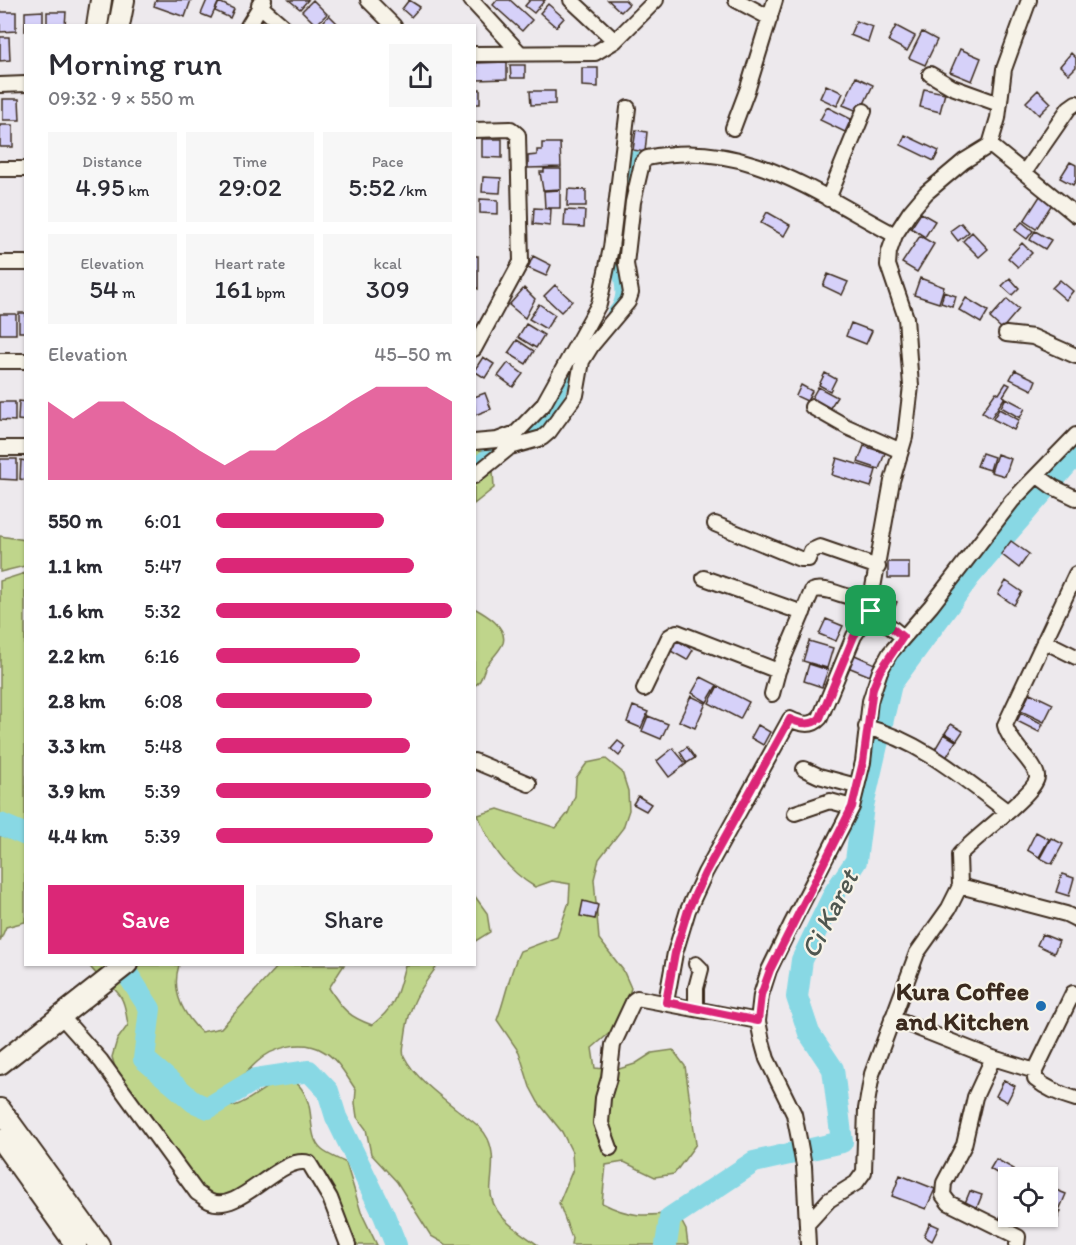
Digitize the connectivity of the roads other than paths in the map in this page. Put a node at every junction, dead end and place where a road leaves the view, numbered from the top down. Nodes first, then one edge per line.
1 (101, 0) edge
2 (124, 0) edge
3 (368, 0) edge
4 (471, 0) edge
5 (571, 0) edge
6 (656, 0) edge
7 (736, 0) edge
8 (775, 0) edge
9 (1029, 0) edge
10 (261, 2) edge
11 (770, 18) junction
12 (97, 24) edge
13 (119, 24) edge
14 (249, 24) edge
15 (281, 24) edge
16 (392, 24) edge
17 (615, 41) junction
18 (519, 52) junction
19 (476, 54) edge
20 (930, 74) dead end
21 (24, 84) edge
22 (0, 85) edge
23 (999, 104) junction
24 (1074, 107) edge
25 (628, 108) dead end
26 (864, 111) dead end
27 (733, 128) dead end
28 (476, 130) edge
29 (990, 145) junction
30 (0, 169) edge
31 (24, 170) edge
32 (1024, 173) junction
33 (828, 199) junction
34 (1076, 215) edge
35 (895, 235) junction
36 (0, 263) edge
37 (24, 263) edge
38 (1006, 334) dead end
39 (476, 345) edge
40 (1076, 356) edge
41 (0, 361) edge
42 (24, 361) edge
43 (812, 407) dead end
44 (1076, 435) edge
45 (476, 442) edge
46 (0, 448) edge
47 (24, 448) edge
48 (901, 451) junction
49 (476, 474) edge
50 (1046, 482) junction
51 (1076, 498) edge
52 (715, 524) dead end
53 (878, 567) junction
54 (1076, 574) edge
55 (704, 578) dead end
56 (871, 605) junction
57 (802, 613) junction
58 (903, 637) junction
59 (1044, 641) junction
60 (1076, 657) edge
61 (778, 671) junction
62 (644, 689) dead end
63 (772, 694) dead end
64 (872, 728) junction
65 (476, 762) edge
66 (804, 769) dead end
67 (529, 784) dead end
68 (856, 786) junction
69 (852, 807) junction
70 (1008, 812) junction
71 (795, 813) dead end
72 (960, 886) junction
73 (1076, 919) edge
74 (696, 964) dead end
75 (113, 968) edge
76 (1073, 993) dead end
77 (666, 1002) junction
78 (696, 1009) junction
79 (61, 1016) junction
80 (892, 1018) junction
81 (758, 1021) junction
82 (0, 1047) edge
83 (993, 1058) junction
84 (0, 1064) edge
85 (1035, 1071) junction
86 (1076, 1099) edge
87 (0, 1109) edge
88 (0, 1139) edge
89 (610, 1148) dead end
90 (808, 1223) junction
91 (76, 1245) edge
92 (99, 1245) edge
93 (348, 1245) edge
94 (808, 1245) edge
95 (1017, 1245) edge

1 - 12 street
2 - 13 street
3 - 16 street
4 - 18 street
5 - 17 street
6 - 17 street
7 - 11 street
8 - 11 street
9 - 23 street
10 - 14 street
10 - 15 street
11 - 27 street
17 - 18 street
18 - 19 street
20 - 23 street
21 - 22 street
23 - 29 street
24 - 32 street
25 - 45 street
26 - 33 street
28 - 39 street
29 - 32 street
29 - 35 street
30 - 31 street
32 - 34 street
33 - 35 street
33 - 49 street
35 - 48 street
36 - 37 street
38 - 40 street
41 - 42 street
43 - 48 street
44 - 50 street
46 - 47 street
48 - 53 street
50 - 51 street
50 - 58 street
52 - 53 street
53 - 56 street
54 - 59 street
55 - 57 street
56 - 57 street
56 - 58 street
56 - 77 street
57 - 61 street
58 - 64 street
59 - 60 street
59 - 70 street
61 - 62 street
61 - 63 street
64 - 68 street
64 - 70 street
65 - 67 street
66 - 68 street
68 - 69 street
69 - 71 street
69 - 81 street
70 - 72 street
72 - 73 street
72 - 80 street
74 - 78 street
75 - 79 street
75 - 82 street
76 - 85 street
77 - 78 street
77 - 89 street
78 - 81 street
79 - 84 street
79 - 93 street
80 - 83 street
80 - 90 street
81 - 90 street
83 - 85 street
83 - 95 street
85 - 86 street
87 - 92 street
88 - 91 street
90 - 94 street

